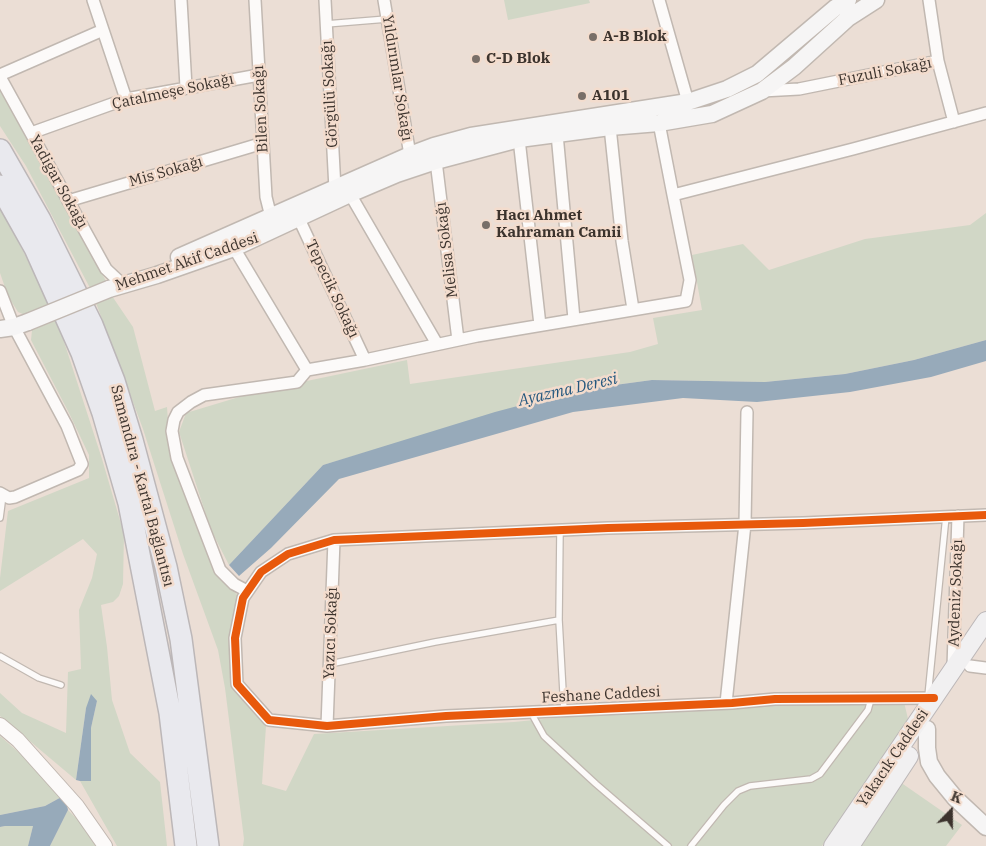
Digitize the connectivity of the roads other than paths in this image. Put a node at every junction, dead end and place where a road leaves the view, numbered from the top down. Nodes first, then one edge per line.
1 (93, 0) edge
2 (181, 0) edge
3 (254, 0) edge
4 (324, 0) edge
5 (384, 0) edge
6 (659, 0) edge
7 (848, 0) edge
8 (875, 0) edge
9 (929, 0) edge
10 (387, 19) junction
11 (326, 24) junction
12 (103, 30) junction
13 (938, 61) junction
14 (794, 67) junction
15 (259, 75) junction
16 (0, 76) edge
17 (186, 87) junction
18 (799, 89) junction
19 (762, 91) junction
20 (126, 99) junction
21 (688, 102) junction
22 (640, 109) junction
23 (985, 115) edge
24 (954, 122) junction
25 (659, 123) junction
26 (610, 127) junction
27 (553, 129) junction
28 (31, 133) junction
29 (519, 140) junction
30 (263, 143) junction
31 (0, 150) edge
32 (410, 155) junction
33 (436, 161) junction
34 (0, 186) edge
35 (343, 191) junction
36 (673, 195) junction
37 (68, 201) junction
38 (271, 217) junction
39 (299, 219) junction
40 (234, 248) junction
41 (115, 286) junction
42 (0, 291) edge
43 (633, 310) junction
44 (574, 319) junction
45 (540, 325) junction
46 (14, 326) edge
47 (458, 340) junction
48 (437, 344) junction
49 (365, 360) junction
50 (307, 370) junction
51 (747, 412) dead end
52 (1, 494) edge
53 (986, 515) edge
54 (946, 516) junction
55 (958, 516) junction
56 (0, 518) edge
57 (745, 524) junction
58 (560, 530) junction
59 (334, 540) junction
60 (247, 591) junction
61 (559, 620) junction
62 (986, 620) edge
63 (986, 642) edge
64 (0, 656) edge
65 (330, 664) junction
66 (970, 668) edge
67 (61, 686) dead end
68 (871, 698) junction
69 (931, 698) junction
70 (726, 703) junction
71 (564, 710) junction
72 (533, 712) junction
73 (0, 725) edge
74 (327, 726) junction
75 (927, 728) junction
76 (985, 827) edge
77 (105, 846) edge
78 (186, 846) edge
79 (208, 846) edge
80 (668, 846) edge
81 (691, 846) edge
82 (833, 846) edge
83 (850, 846) edge

1 - 12 street
2 - 17 street
3 - 15 street, Bilen Sokağı
4 - 11 street, Görgülü Sokağı
5 - 10 street, Yıldırımlar Sokağı
6 - 21 street
7 - 21 main road, Mehmet Akif Caddesi
8 - 14 main road, Mehmet Akif Caddesi
9 - 13 street
10 - 11 lane
10 - 32 street, Yıldırımlar Sokağı
11 - 35 street, Görgülü Sokağı
12 - 16 street
12 - 20 street
13 - 18 street, Fuzuli Sokağı
13 - 24 street, Fuzuli Sokağı
14 - 18 street
14 - 19 main road, Mehmet Akif Caddesi
15 - 17 street, Çatalmeşe Sokağı
15 - 30 street, Bilen Sokağı
16 - 28 street, Yadigar Sokağı
17 - 20 street, Çatalmeşe Sokağı
18 - 19 street, Fuzuli Sokağı
19 - 25 main road, Mehmet Akif Caddesi
20 - 28 street, Çatalmeşe Sokağı
21 - 22 main road, Mehmet Akif Caddesi
22 - 25 main road
22 - 27 main road, Mehmet Akif Caddesi
23 - 24 street
24 - 36 street
25 - 26 main road, Mehmet Akif Caddesi
25 - 36 street
26 - 27 main road, Mehmet Akif Caddesi
26 - 43 street
27 - 29 main road, Mehmet Akif Caddesi
27 - 32 main road, Mehmet Akif Caddesi
27 - 44 street
28 - 37 street, Yadigar Sokağı
29 - 33 main road, Mehmet Akif Caddesi
29 - 45 street
30 - 37 street, Mis Sokağı
30 - 38 street, Bilen Sokağı
31 - 79 highway, Samandıra - Kartal Bağlantısı
32 - 35 main road, Mehmet Akif Caddesi
33 - 35 main road, Mehmet Akif Caddesi
33 - 47 street, Melisa Sokağı
34 - 78 highway, Samandıra - Kartal Bağlantısı
35 - 38 main road, Mehmet Akif Caddesi
35 - 39 main road, Mehmet Akif Caddesi
35 - 48 street
36 - 43 street
37 - 41 street, Yadigar Sokağı
38 - 41 main road, Mehmet Akif Caddesi
39 - 40 main road, Mehmet Akif Caddesi
39 - 49 street, Tepecik Sokağı
40 - 41 main road, Mehmet Akif Caddesi
40 - 50 street
41 - 46 main road, bridge
42 - 46 street
43 - 44 street
44 - 45 street
45 - 47 street
46 - 52 street
47 - 48 street
48 - 49 street
49 - 50 street
50 - 60 street
51 - 57 street
52 - 56 lane
53 - 55 street
54 - 55 street
54 - 57 street
54 - 69 lane
55 - 66 street, Aydeniz Sokağı
57 - 58 street
57 - 70 street
58 - 59 street
58 - 61 lane
59 - 60 street
59 - 65 street, Yazıcı Sokağı
60 - 74 street, Feshane Caddesi
61 - 65 lane
61 - 71 lane
62 - 66 main road, Yakacık Caddesi
63 - 66 main road, Yakacık Caddesi
64 - 67 lane
65 - 74 street, Yazıcı Sokağı
66 - 69 main road, Yakacık Caddesi
66 - 75 main road, Yakacık Caddesi
68 - 69 street, Feshane Caddesi
68 - 70 street, Feshane Caddesi
68 - 81 lane
69 - 82 main road, Yakacık Caddesi
70 - 71 street, Feshane Caddesi
71 - 72 street, Feshane Caddesi
72 - 74 street, Feshane Caddesi
72 - 80 lane
73 - 77 street
75 - 76 main road
75 - 83 main road, Yakacık Caddesi

